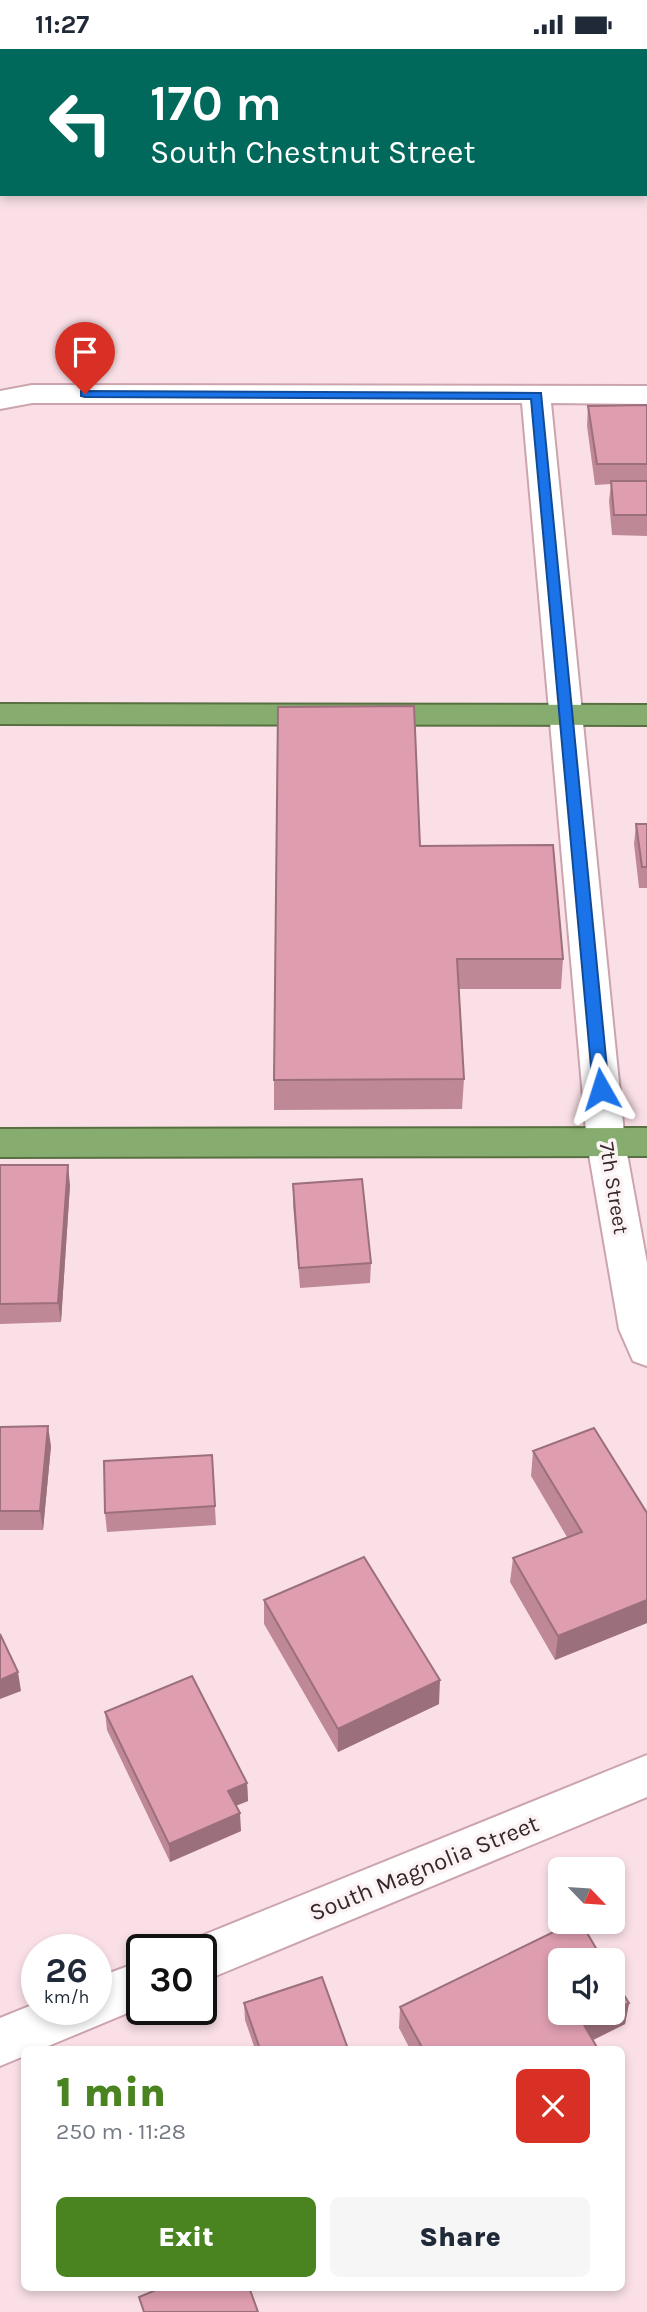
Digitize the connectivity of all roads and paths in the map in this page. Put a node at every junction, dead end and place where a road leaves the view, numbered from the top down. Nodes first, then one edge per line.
1 (647, 395) edge
2 (536, 396) junction
3 (0, 400) edge
4 (0, 714) edge
5 (564, 715) junction
6 (647, 715) edge
7 (647, 1142) edge
8 (0, 1143) edge
9 (606, 1143) junction
10 (647, 1350) edge
11 (647, 1776) edge
12 (217, 1952) edge
13 (41, 2025) edge
14 (0, 2042) edge

1 - 2 street
2 - 3 street
2 - 5 street, 7th Street
4 - 5 highway
5 - 6 highway
5 - 9 street, 7th Street
7 - 9 highway
8 - 9 highway
9 - 10 street, 7th Street
11 - 12 street, South Magnolia Street
13 - 14 street

